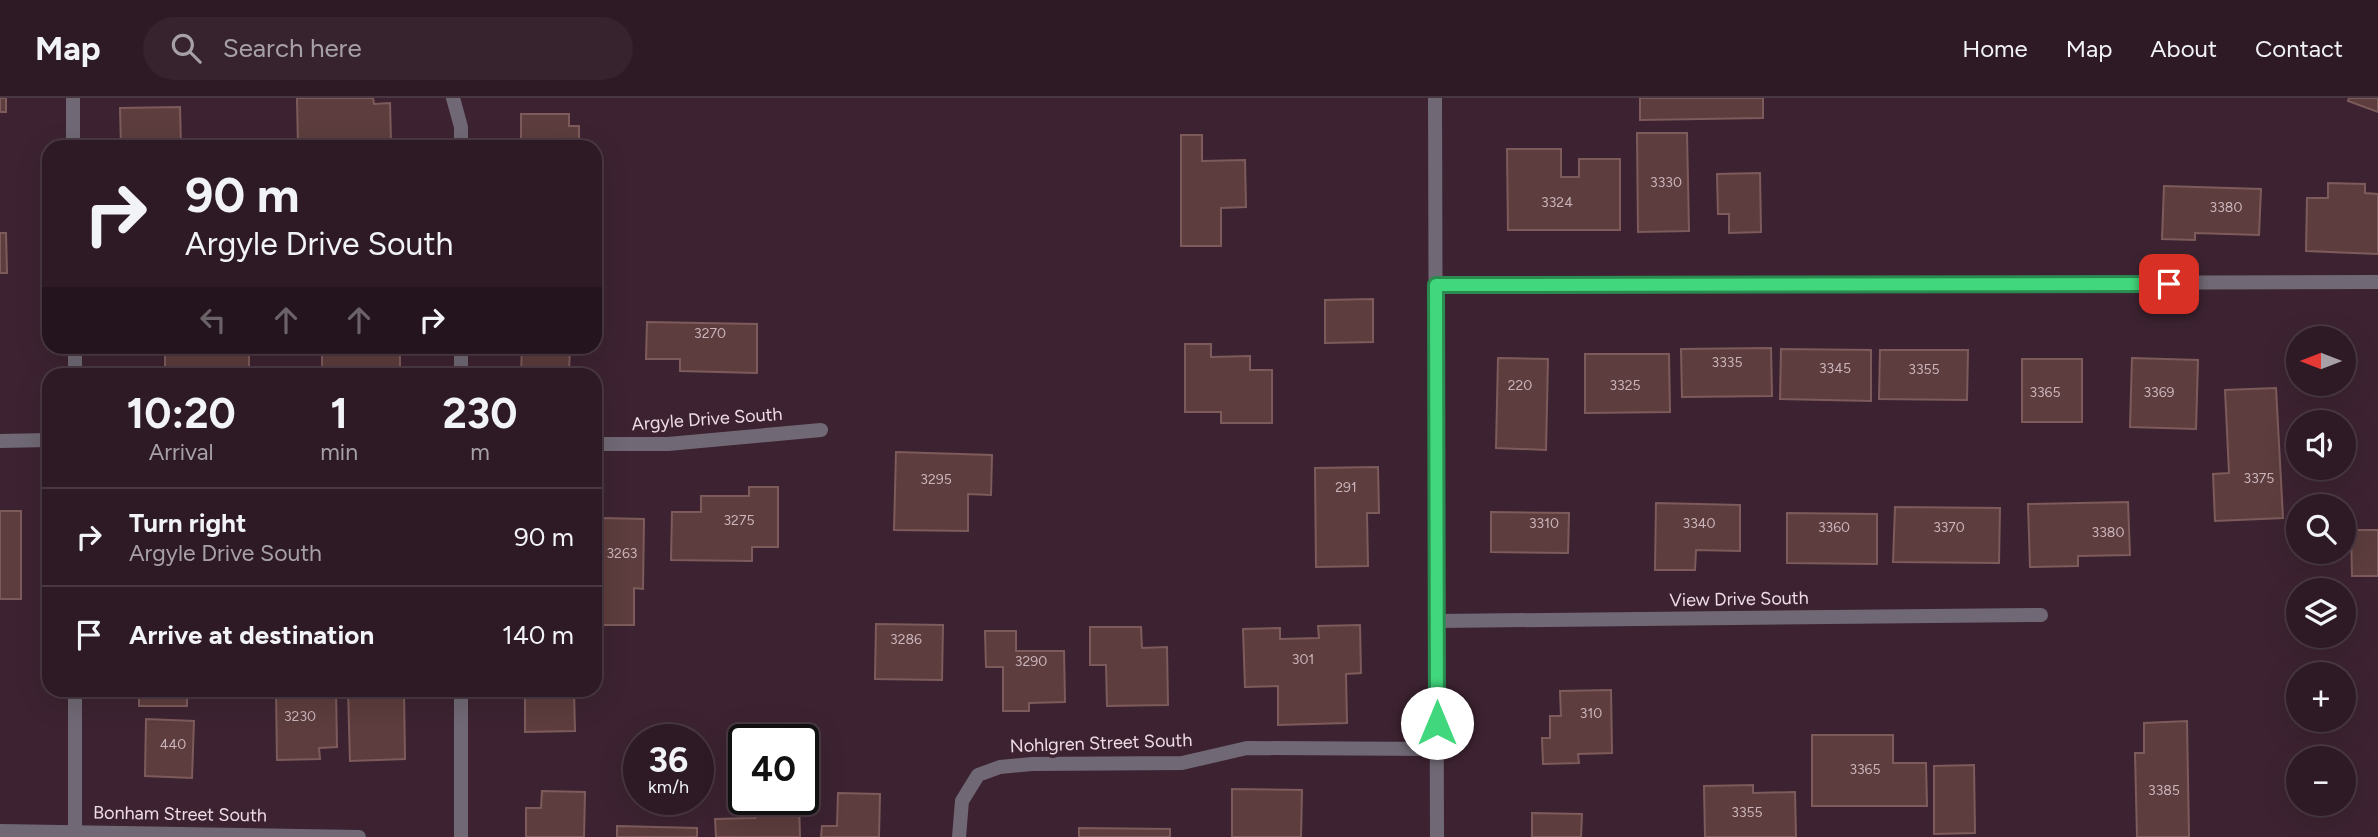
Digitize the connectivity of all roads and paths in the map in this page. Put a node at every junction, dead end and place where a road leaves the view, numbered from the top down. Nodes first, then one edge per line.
1 (73, 98) edge
2 (453, 98) edge
3 (1435, 98) edge
4 (74, 140) edge
5 (461, 140) edge
6 (2378, 282) edge
7 (1436, 285) junction
8 (821, 430) dead end
9 (42, 440) edge
10 (0, 441) edge
11 (602, 444) edge
12 (2041, 615) dead end
13 (1437, 621) junction
14 (75, 697) edge
15 (461, 697) edge
16 (1437, 749) junction
17 (0, 831) edge
18 (75, 834) edge
19 (359, 837) edge
20 (461, 837) edge
21 (959, 837) edge
22 (1437, 837) edge

1 - 4 street
2 - 5 street
3 - 7 street
6 - 7 street
7 - 13 street
8 - 11 street, Argyle Drive South
9 - 10 street
12 - 13 street, View Drive South
13 - 16 street
14 - 18 street
15 - 20 street
16 - 21 street, Nohlgren Street South
16 - 22 street
17 - 18 street, Bonham Street South
18 - 19 street, Bonham Street South

